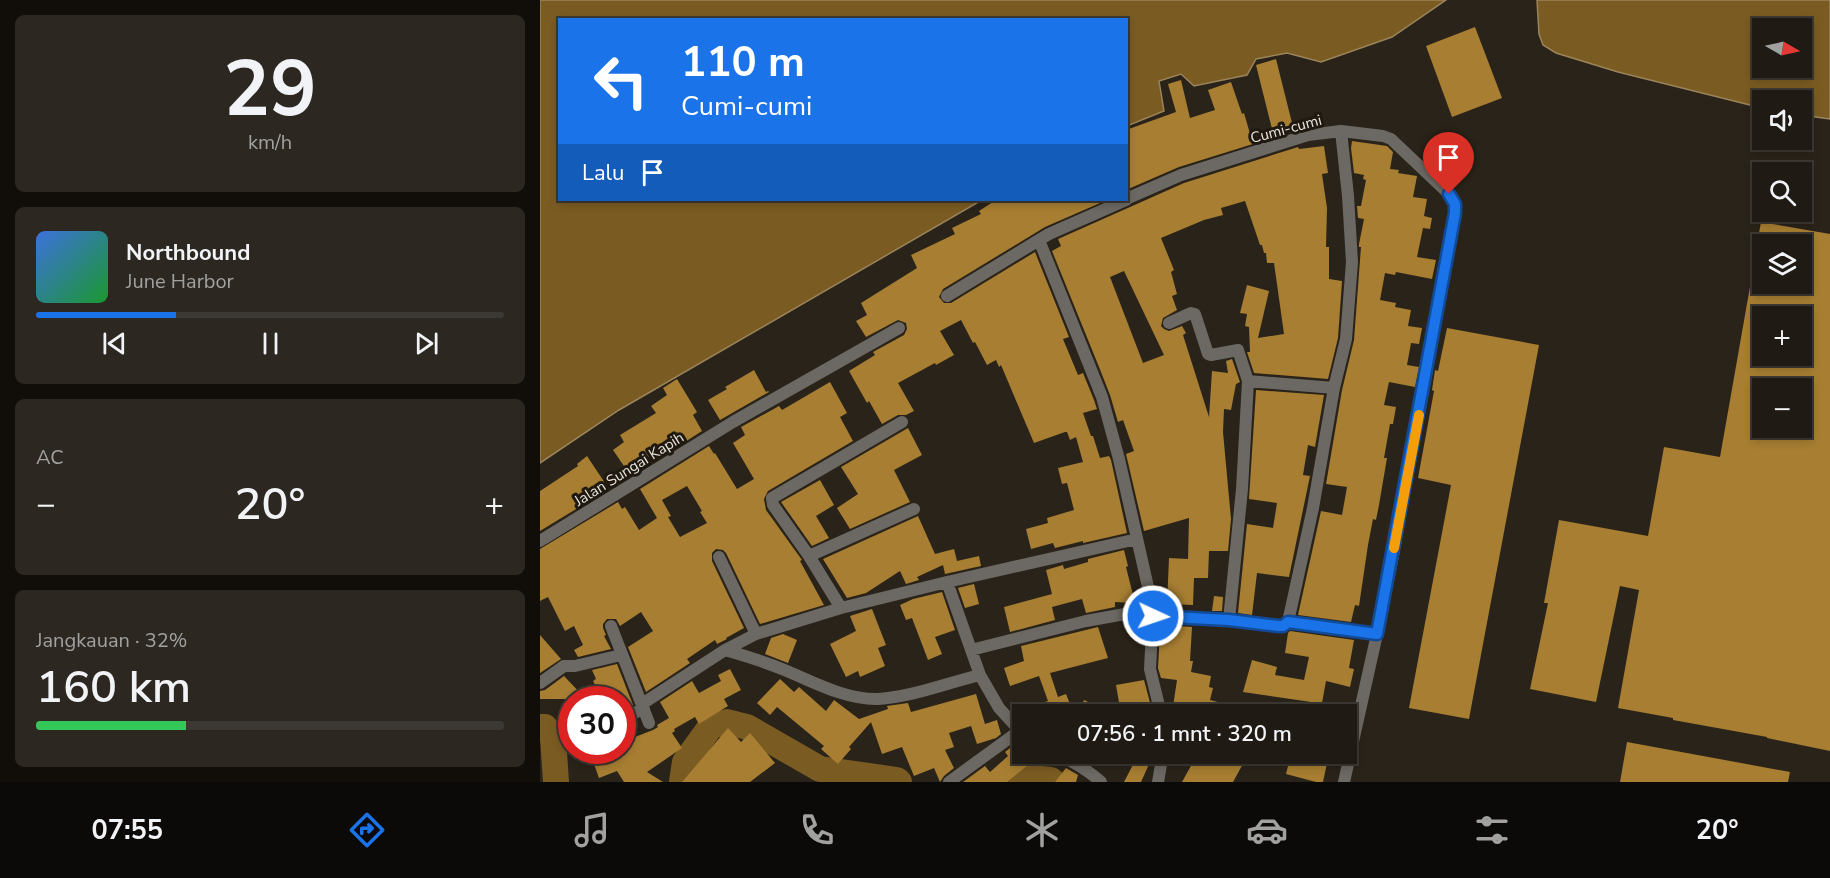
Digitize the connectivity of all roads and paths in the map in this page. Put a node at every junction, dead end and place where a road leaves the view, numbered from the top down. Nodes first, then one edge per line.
1 (1341, 131) junction
2 (1128, 198) edge
3 (1122, 201) edge
4 (1039, 240) junction
5 (947, 296) dead end
6 (1169, 323) dead end
7 (898, 328) dead end
8 (1248, 381) junction
9 (1334, 388) junction
10 (902, 422) dead end
11 (914, 509) dead end
12 (1137, 539) junction
13 (540, 541) edge
14 (809, 556) junction
15 (719, 557) dead end
16 (947, 582) junction
17 (841, 608) junction
18 (1153, 612) junction
19 (1229, 620) junction
20 (1288, 622) junction
21 (611, 626) dead end
22 (756, 634) junction
23 (1377, 634) junction
24 (725, 650) junction
25 (971, 650) junction
26 (621, 655) junction
27 (980, 675) junction
28 (540, 682) edge
29 (1159, 704) edge
30 (643, 706) junction
31 (636, 710) edge
32 (1012, 722) edge
33 (649, 723) dead end
34 (1012, 738) edge
35 (1077, 764) edge
36 (1161, 764) edge
37 (949, 782) edge
38 (1101, 782) edge
39 (1158, 782) edge
40 (1344, 782) edge

1 - 2 street, Cumi-cumi
1 - 9 street
1 - 23 street, Cumi-cumi
3 - 4 street, Cumi-cumi
4 - 5 street, Cumi-cumi
4 - 12 street
6 - 8 street
7 - 13 street, Jalan Sungai Kapih
8 - 9 street
8 - 19 street
9 - 20 street
10 - 14 street
11 - 14 street
12 - 16 street
12 - 18 street
14 - 17 street
15 - 22 street
16 - 17 street
16 - 25 street
17 - 22 street
18 - 19 street
18 - 25 street
18 - 29 street
19 - 20 street
20 - 23 street
21 - 26 street
22 - 24 street
23 - 40 street, Cumi-cumi
24 - 27 street
24 - 30 street
25 - 27 street
26 - 28 street
26 - 30 street
27 - 32 street
30 - 31 street
30 - 33 street
34 - 37 street
35 - 38 street
36 - 39 street

